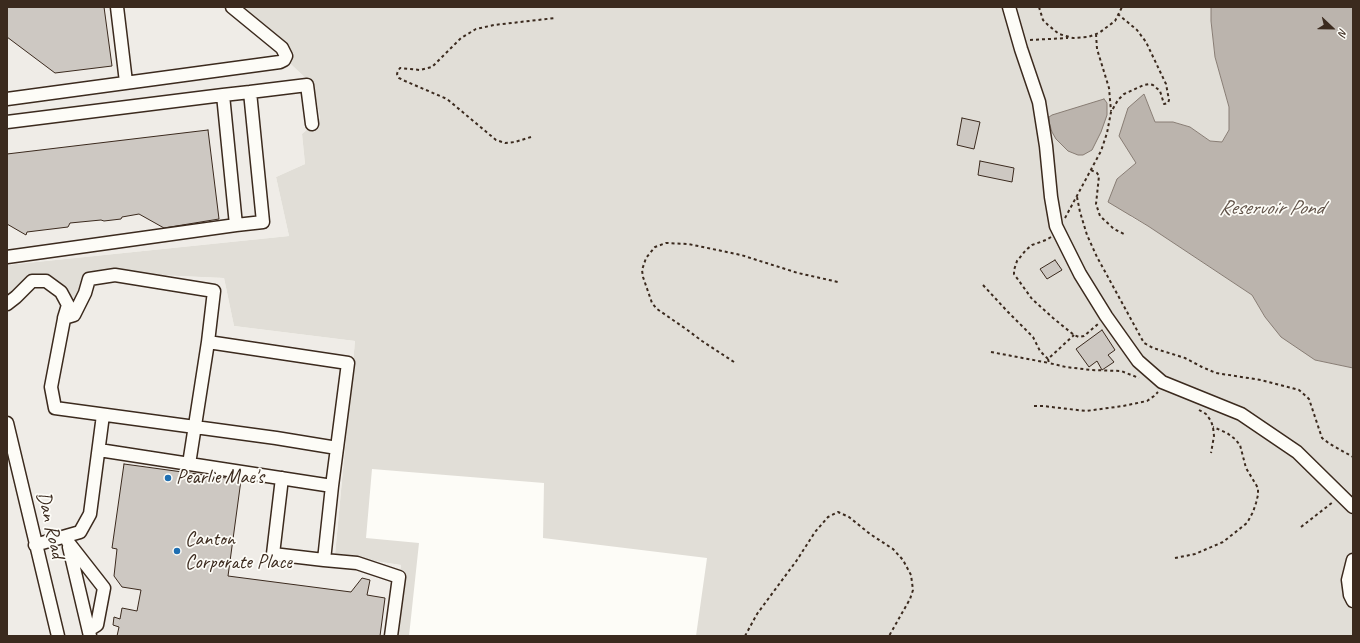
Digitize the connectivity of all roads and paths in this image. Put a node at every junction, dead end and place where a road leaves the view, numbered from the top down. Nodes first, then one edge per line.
1 (117, 7) edge
2 (232, 7) edge
3 (1009, 7) edge
4 (1039, 7) edge
5 (1122, 7) edge
6 (1119, 15) junction
7 (555, 18) dead end
8 (1096, 34) junction
9 (1069, 38) junction
10 (1018, 40) junction
11 (126, 82) junction
12 (250, 92) junction
13 (223, 95) junction
14 (7, 99) edge
15 (1111, 112) junction
16 (7, 122) edge
17 (312, 124) dead end
18 (531, 137) dead end
19 (1091, 170) junction
20 (1077, 196) junction
21 (236, 225) junction
22 (1057, 229) junction
23 (1124, 234) dead end
24 (7, 257) edge
25 (838, 282) dead end
26 (983, 284) dead end
27 (7, 304) edge
28 (1106, 316) junction
29 (64, 318) junction
30 (1074, 335) junction
31 (208, 342) junction
32 (990, 352) dead end
33 (1048, 359) junction
34 (734, 362) dead end
35 (1049, 363) junction
36 (1142, 379) dead end
37 (1160, 389) dead end
38 (1034, 406) dead end
39 (1198, 409) dead end
40 (103, 415) junction
41 (7, 423) edge
42 (1213, 427) junction
43 (195, 428) junction
44 (337, 448) junction
45 (99, 450) junction
46 (1211, 453) dead end
47 (1353, 457) edge
48 (189, 464) junction
49 (282, 478) junction
50 (332, 486) junction
51 (1342, 496) junction
52 (1353, 506) edge
53 (1301, 527) dead end
54 (66, 539) junction
55 (35, 545) junction
56 (1175, 558) dead end
57 (324, 560) junction
58 (1353, 560) edge
59 (1353, 601) edge
60 (90, 633) edge
61 (58, 636) edge
62 (391, 636) edge
63 (745, 636) edge
64 (889, 636) edge

1 - 11 street
2 - 11 street
3 - 10 street
4 - 9 path
5 - 6 path
6 - 8 path
6 - 15 path
7 - 18 path
8 - 9 path
8 - 15 path
9 - 10 path
10 - 22 street
11 - 14 street
12 - 13 street
12 - 17 street
12 - 21 street
13 - 16 street
13 - 21 street
15 - 19 path
19 - 20 path
19 - 23 path
20 - 22 path
20 - 47 path
21 - 24 street
22 - 28 street
22 - 30 path
25 - 34 path
26 - 33 path
27 - 29 street
28 - 30 path
28 - 51 street
29 - 31 street
29 - 40 street
30 - 33 path
31 - 43 street
31 - 44 street
32 - 35 path
33 - 35 path
35 - 36 path
37 - 38 path
39 - 42 path
40 - 43 street
40 - 45 street
41 - 55 street, Dan Road
42 - 46 path
42 - 56 path
43 - 44 street
43 - 48 street
44 - 50 street
45 - 48 street
45 - 54 street
48 - 49 street
49 - 50 street
49 - 57 street
50 - 57 street
51 - 52 street
51 - 53 path
54 - 55 street
54 - 60 street
54 - 60 street
55 - 61 street, Dan Road
57 - 62 street
58 - 59 street
63 - 64 path

